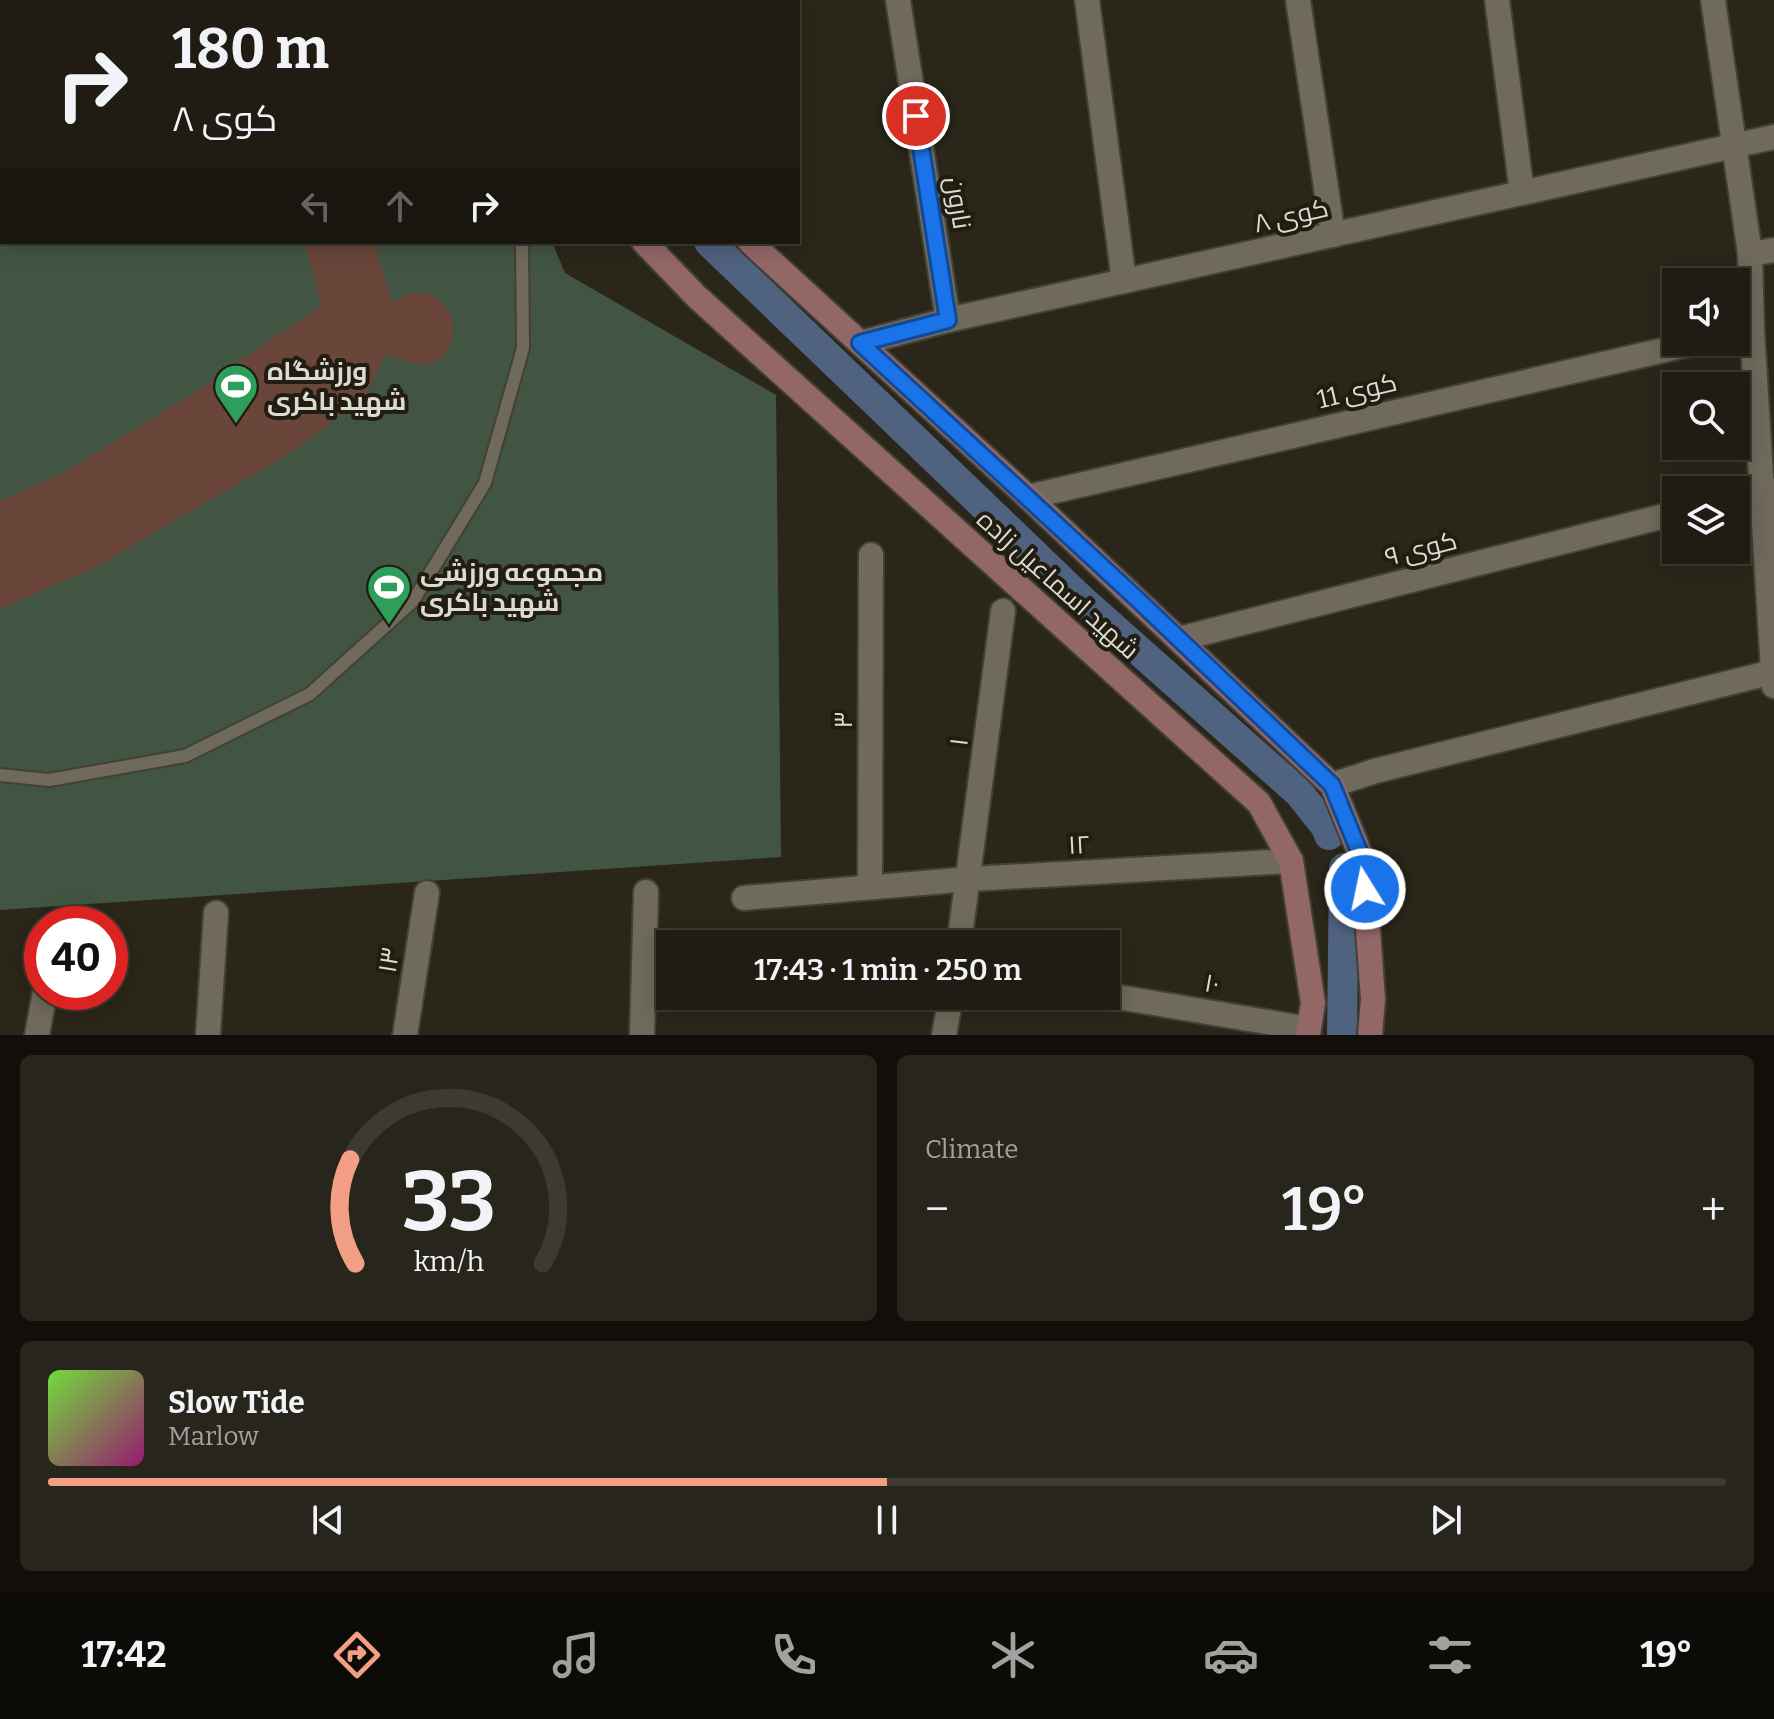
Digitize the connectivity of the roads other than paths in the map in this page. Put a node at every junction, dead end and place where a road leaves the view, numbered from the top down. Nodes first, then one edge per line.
1 (898, 0) edge
2 (1087, 0) edge
3 (1298, 0) edge
4 (1497, 0) edge
5 (1713, 0) edge
6 (1774, 137) edge
7 (1734, 146) junction
8 (1522, 193) junction
9 (1333, 235) junction
10 (522, 244) edge
11 (646, 244) edge
12 (752, 244) edge
13 (1762, 252) edge
14 (1124, 281) junction
15 (1750, 305) edge
16 (948, 320) junction
17 (860, 343) junction
18 (1662, 351) edge
19 (1748, 356) edge
20 (1768, 490) edge
21 (1028, 497) junction
22 (1662, 517) edge
23 (871, 555) dead end
24 (1003, 611) dead end
25 (1179, 639) junction
26 (1773, 672) edge
27 (1774, 686) edge
28 (0, 775) edge
29 (1332, 785) junction
30 (1291, 861) junction
31 (970, 879) junction
32 (870, 886) junction
33 (646, 892) dead end
34 (427, 893) dead end
35 (744, 898) dead end
36 (216, 913) dead end
37 (961, 930) edge
38 (1120, 998) edge
39 (42, 1010) edge
40 (948, 1010) edge
41 (1309, 1032) edge
42 (37, 1035) edge
43 (208, 1035) edge
44 (405, 1035) edge
45 (642, 1035) edge
46 (944, 1035) edge
47 (1370, 1035) edge

1 - 16 street, نارون
2 - 14 street
3 - 9 street
4 - 8 street
5 - 7 street
6 - 7 street, کوی ۸
7 - 8 street, کوی ۸
7 - 13 street
8 - 9 street, کوی ۸
9 - 14 street, کوی ۸
10 - 28 lane
11 - 30 street, شهید اسماعیل زاده
12 - 17 street, شهید اسماعیل زاده
13 - 15 street
14 - 16 street, کوی ۸
16 - 17 street, کوی ۸
17 - 21 street, شهید اسماعیل زاده
18 - 21 street, کوی 11
19 - 20 street
20 - 26 street
21 - 25 street, شهید اسماعیل زاده
22 - 25 street, کوی ۹
23 - 32 street, ۳
24 - 31 street, ۱
25 - 29 street, شهید اسماعیل زاده
26 - 27 street
26 - 29 street
29 - 47 street, شهید اسماعیل زاده
30 - 31 street, ۱۲
30 - 41 street, شهید اسماعیل زاده
31 - 32 street, ۱۲
31 - 37 street, ۱
32 - 35 street, ۱۲
33 - 45 street
34 - 44 street, ۱۳
36 - 43 street
38 - 41 street, ۱۰
39 - 42 street
40 - 46 street

